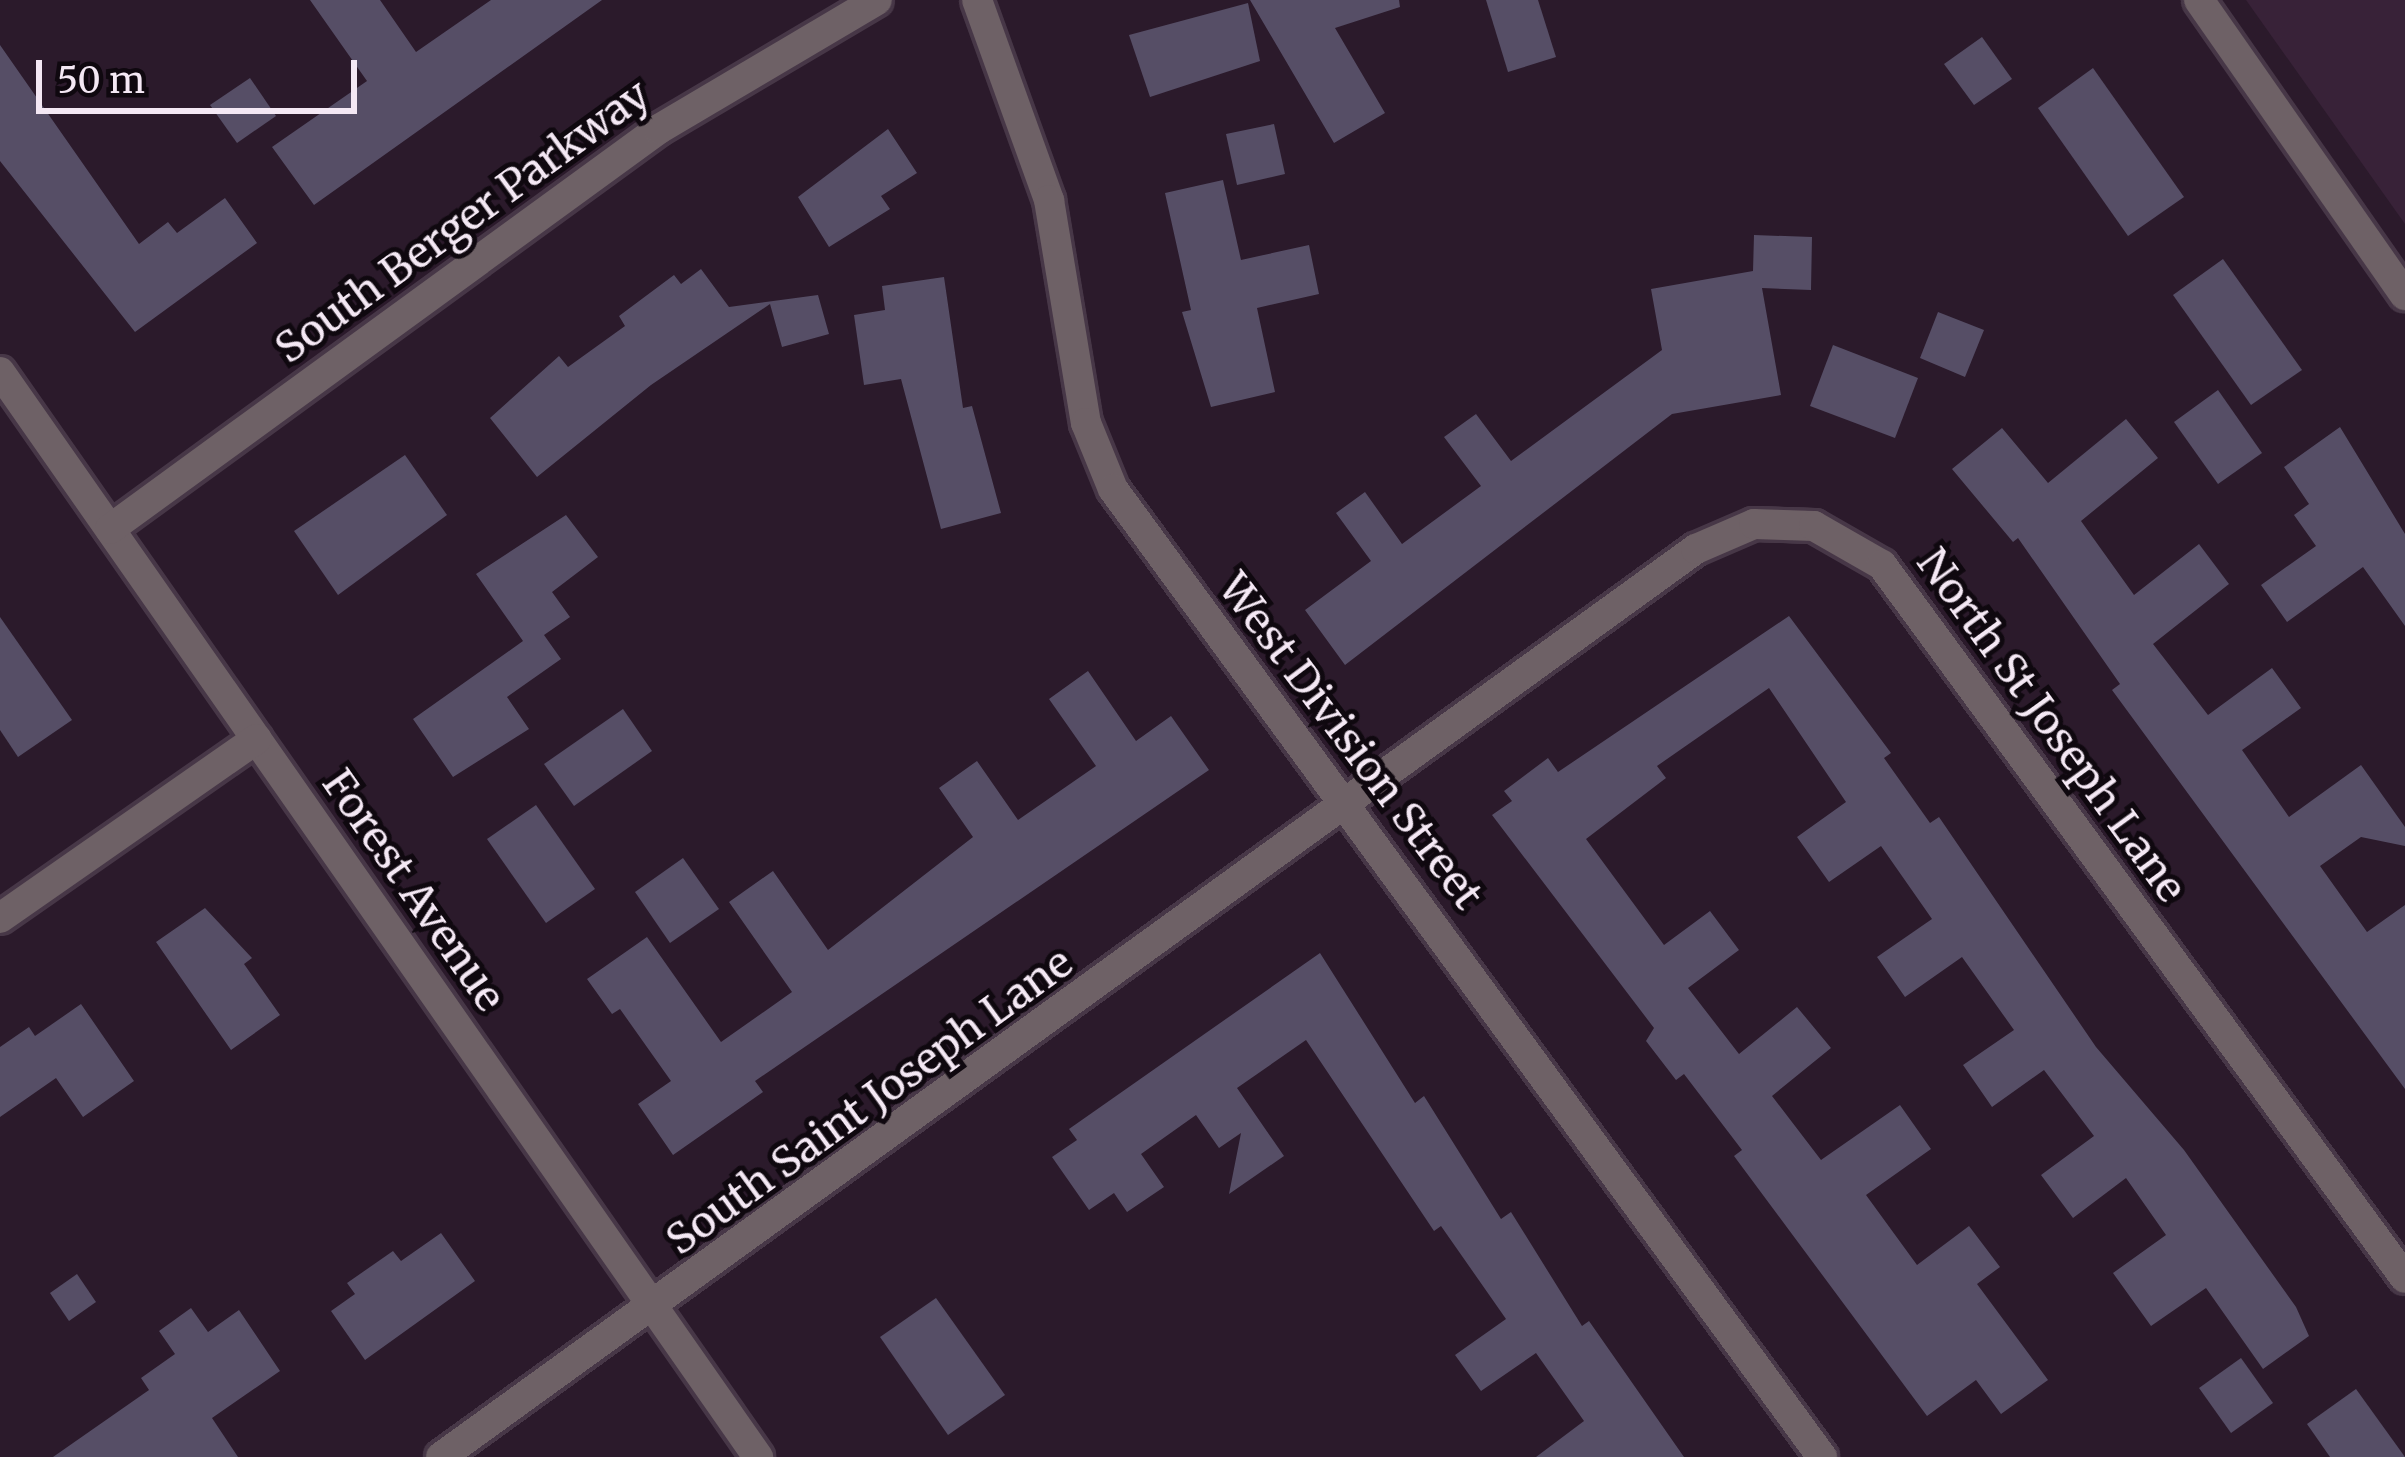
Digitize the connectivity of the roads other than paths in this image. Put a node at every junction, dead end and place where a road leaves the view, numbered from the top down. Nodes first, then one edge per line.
1 (877, 0) edge
2 (977, 0) edge
3 (2199, 0) edge
4 (2405, 295) edge
5 (0, 372) edge
6 (110, 529) junction
7 (257, 739) junction
8 (1343, 808) junction
9 (0, 918) edge
10 (2405, 1277) edge
11 (655, 1309) junction
12 (441, 1457) edge
13 (758, 1457) edge
14 (1822, 1457) edge

1 - 6 street, South Berger Parkway
2 - 8 street, West Division Street
3 - 4 street
5 - 6 street, Forest Avenue
6 - 7 street, Forest Avenue
7 - 9 street
7 - 11 street, Forest Avenue
8 - 10 street, North St Joseph Lane
8 - 11 street, South Saint Joseph Lane
8 - 14 street, West Division Street
11 - 12 street, South Saint Joseph Lane
11 - 13 street, Forest Avenue

